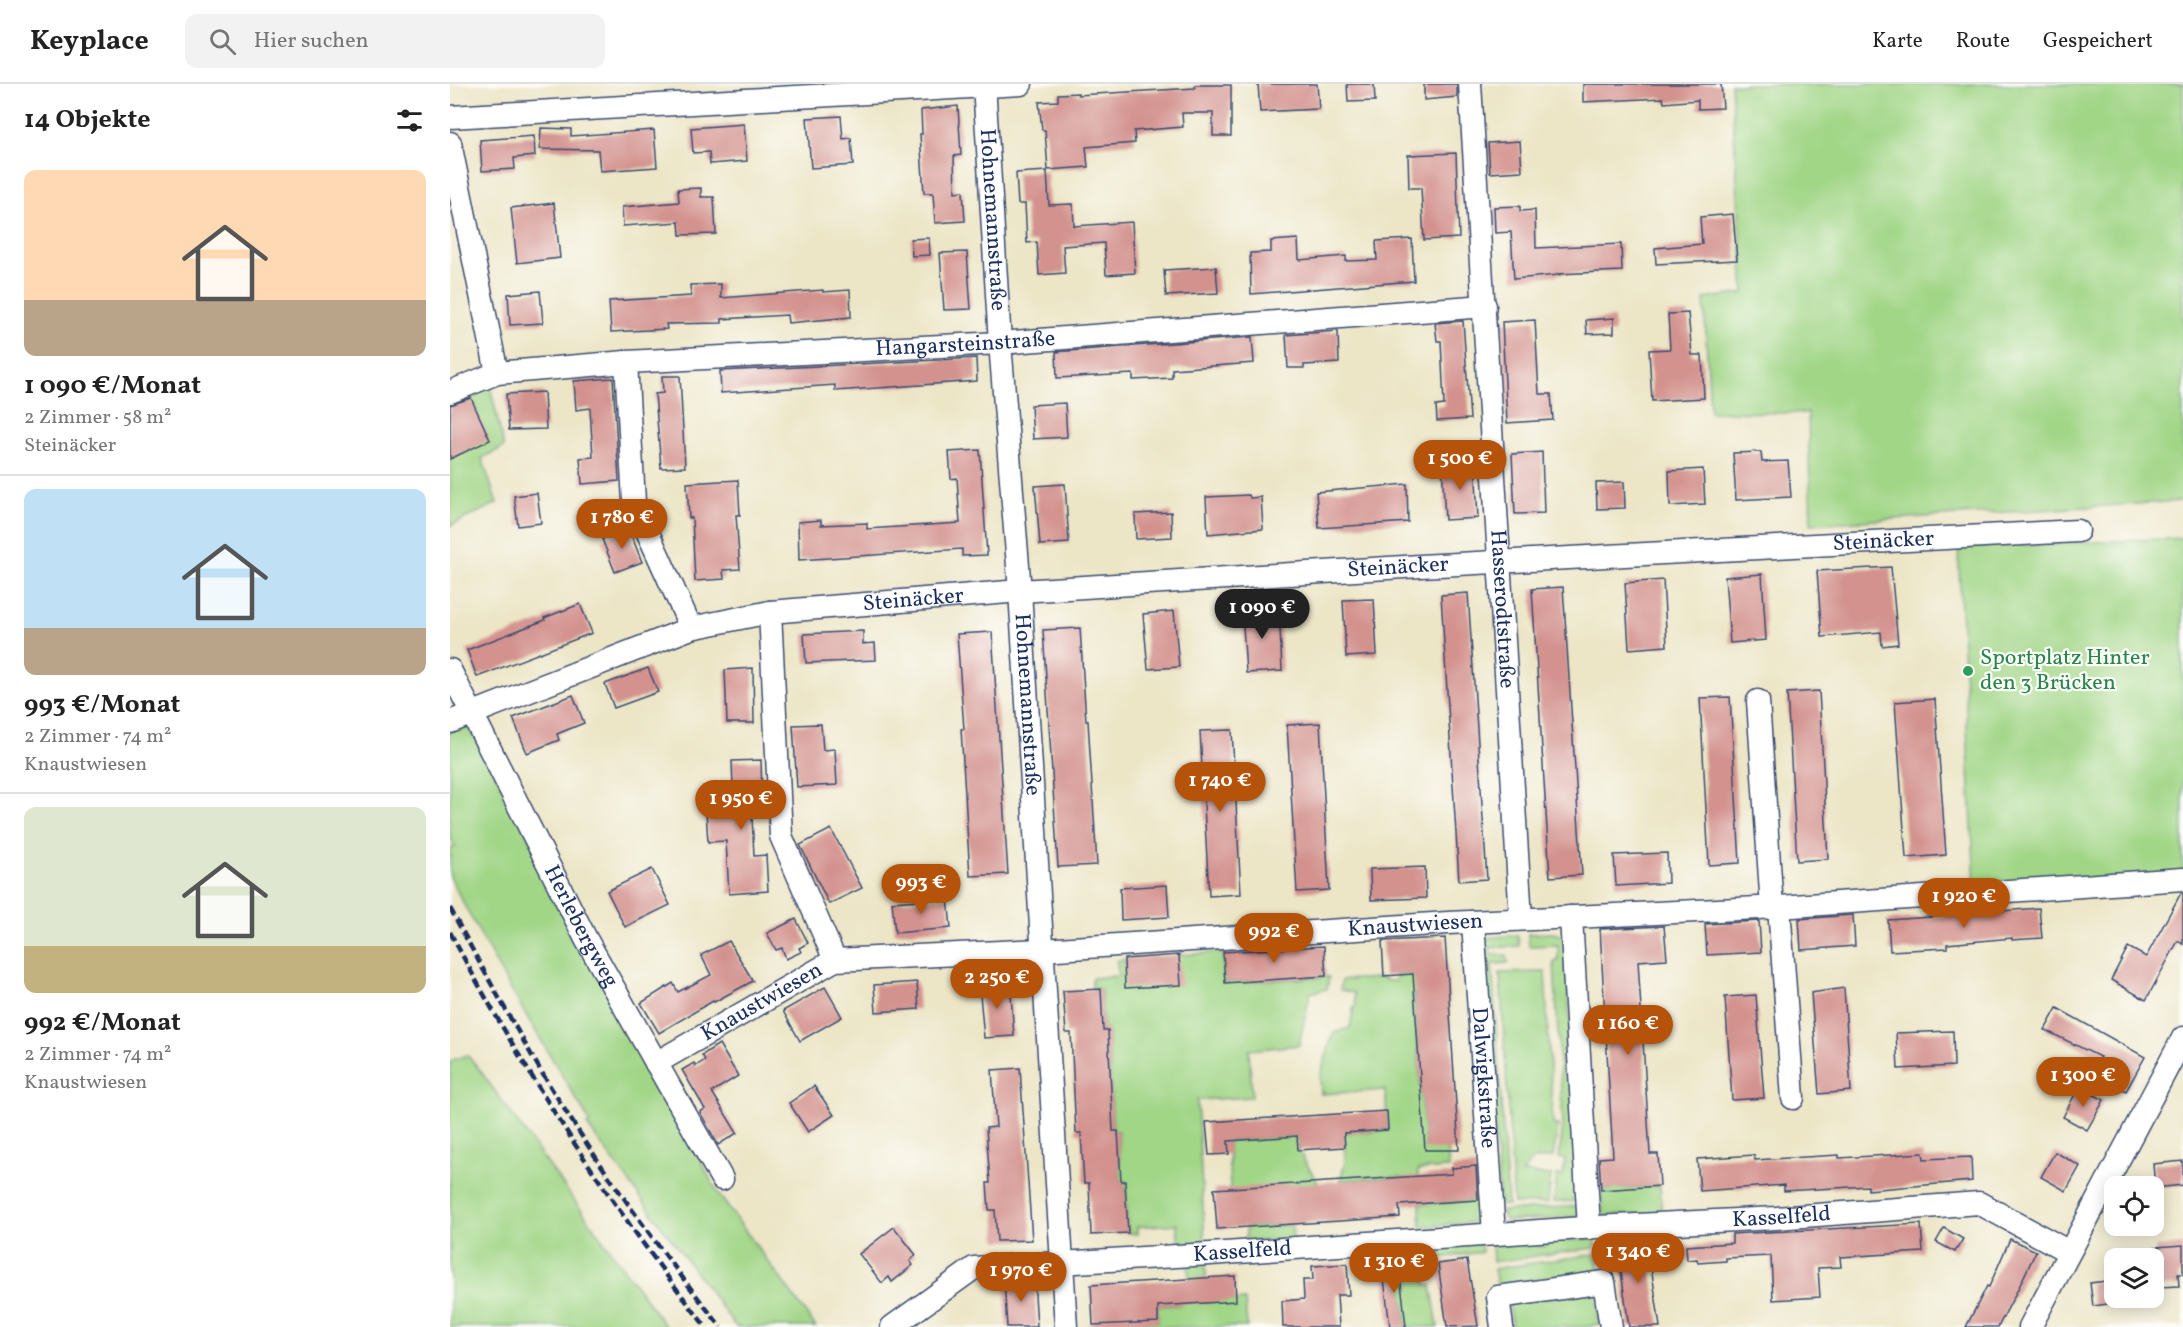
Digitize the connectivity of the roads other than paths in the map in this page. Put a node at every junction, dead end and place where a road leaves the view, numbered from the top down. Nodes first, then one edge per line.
1 (1021, 84) edge
2 (1470, 84) edge
3 (984, 85) edge
4 (450, 117) edge
5 (450, 143) edge
6 (1485, 306) junction
7 (1000, 344) junction
8 (626, 362) junction
9 (497, 373) junction
10 (450, 392) edge
11 (2078, 531) dead end
12 (1499, 561) junction
13 (1020, 591) junction
14 (770, 612) junction
15 (691, 628) junction
16 (450, 670) edge
17 (1758, 701) dead end
18 (460, 717) edge
19 (2183, 879) edge
20 (1775, 908) junction
21 (1571, 917) junction
22 (1521, 919) junction
23 (1473, 922) junction
24 (1042, 950) junction
25 (835, 960) junction
26 (2183, 1038) edge
27 (656, 1063) junction
28 (1793, 1098) dead end
29 (722, 1179) dead end
30 (1589, 1228) junction
31 (1494, 1234) junction
32 (2069, 1252) junction
33 (1062, 1262) junction
34 (892, 1327) edge
35 (1066, 1327) edge
36 (1502, 1327) edge
37 (1611, 1327) edge
38 (2030, 1327) edge

1 - 3 street
2 - 6 street, Hasserodtstraße
3 - 4 street
3 - 7 street, Hohnemannstraße
5 - 9 street
6 - 7 street, Hangarsteinstraße
6 - 12 street, Hasserodtstraße
7 - 8 street, Hangarsteinstraße
7 - 13 street, Hohnemannstraße
8 - 9 street, Hangarsteinstraße
8 - 15 street
9 - 10 street, Hangarsteinstraße
11 - 12 street, Steinäcker
12 - 13 street, Steinäcker
12 - 22 street, Hasserodtstraße
13 - 14 street, Steinäcker
13 - 24 street, Hohnemannstraße
14 - 15 street, Steinäcker
14 - 25 street
15 - 18 street, Steinäcker
16 - 18 street, Herlebergweg
17 - 20 street
18 - 27 street, Herlebergweg
19 - 20 street, Knaustwiesen
20 - 21 street, Knaustwiesen
20 - 28 street
21 - 22 street, Knaustwiesen
21 - 30 street
22 - 23 street, Knaustwiesen
23 - 24 street, Knaustwiesen
23 - 31 street, Dalwigkstraße
24 - 25 street, Knaustwiesen
24 - 33 street, Hohnemannstraße
25 - 27 street, Knaustwiesen
26 - 32 street
27 - 29 street, Herlebergweg
30 - 31 street, Kasselfeld
30 - 32 street, Kasselfeld
31 - 33 street, Kasselfeld
32 - 38 street
33 - 34 street, Kasselfeld
33 - 35 street, Hohnemannstraße
36 - 37 street

